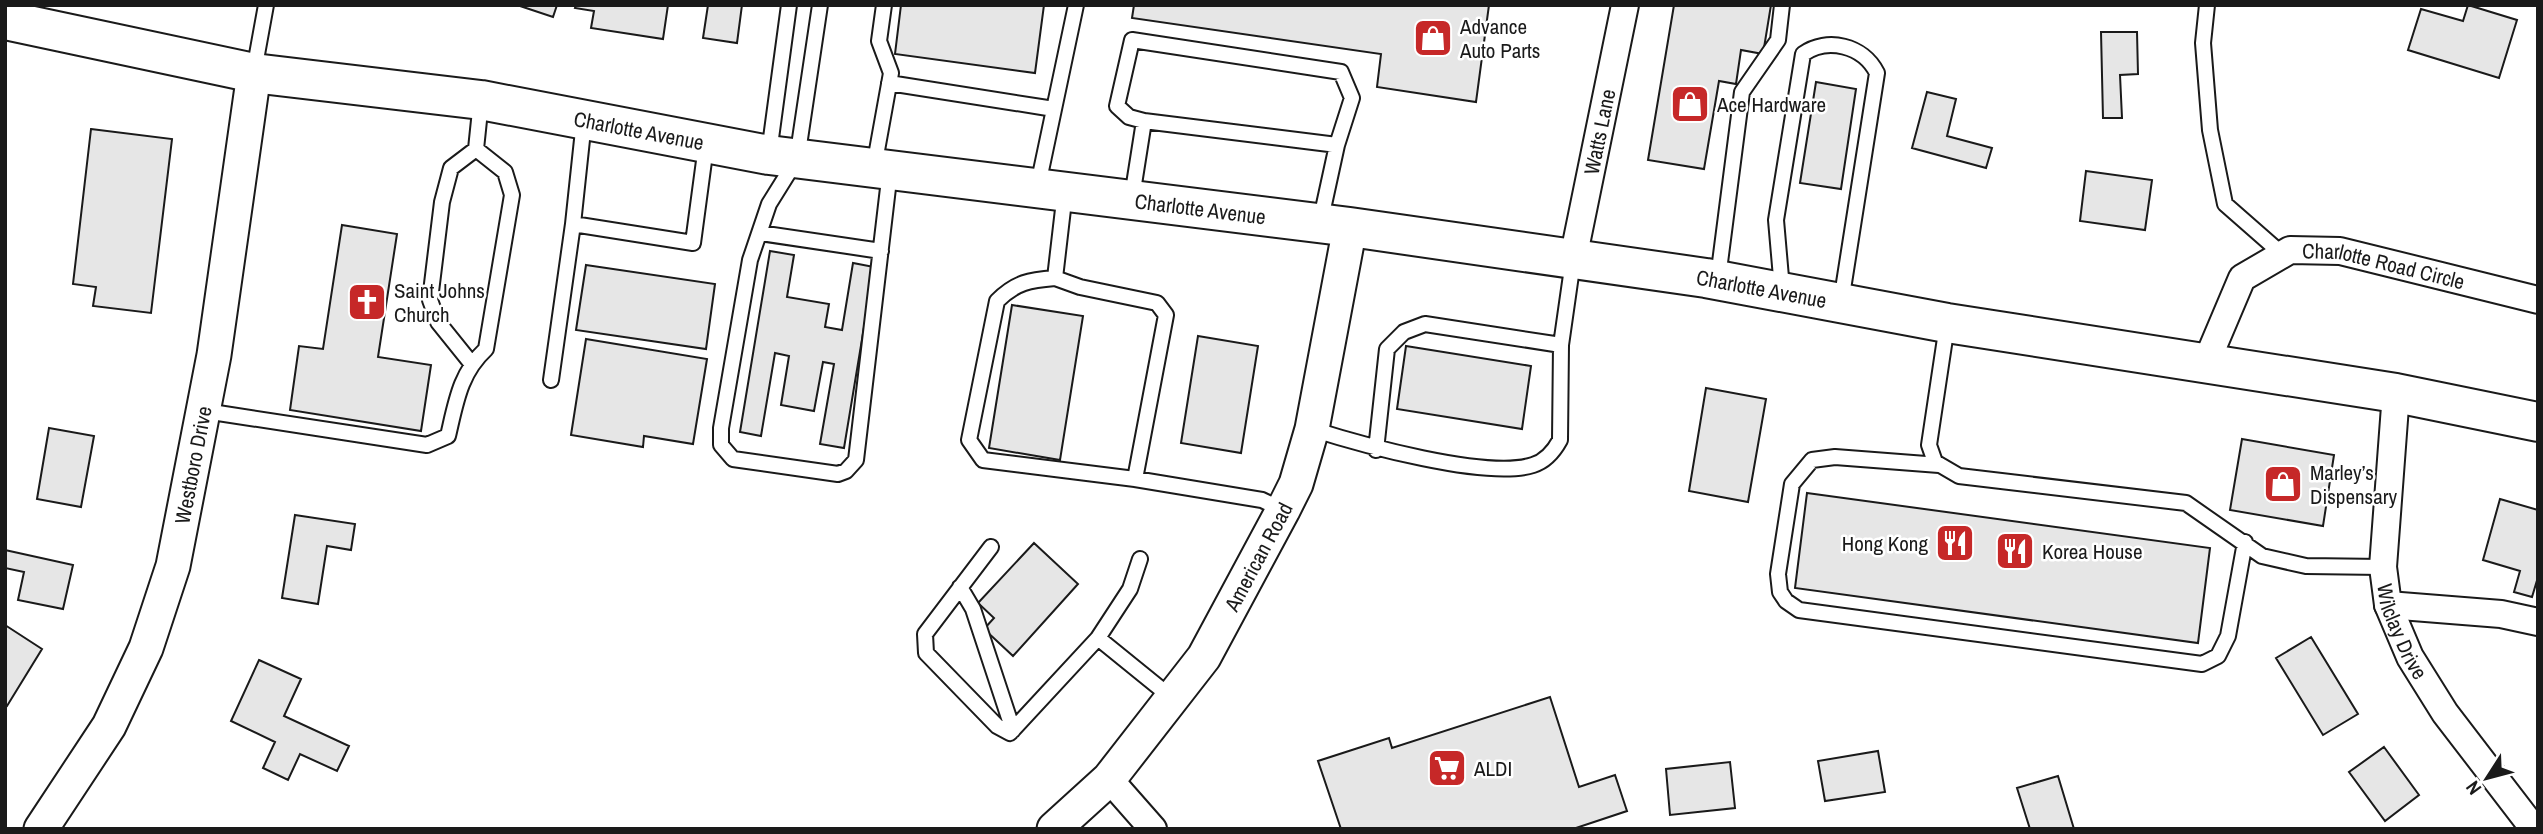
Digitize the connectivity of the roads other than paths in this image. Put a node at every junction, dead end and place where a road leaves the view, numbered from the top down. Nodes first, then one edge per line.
1 (266, 5) edge
2 (789, 5) edge
3 (820, 5) edge
4 (884, 5) edge
5 (1076, 5) edge
6 (1625, 5) edge
7 (1782, 5) edge
8 (2207, 5) edge
9 (5, 20) edge
10 (254, 73) junction
11 (889, 83) junction
12 (481, 100) junction
13 (1054, 109) junction
14 (584, 120) junction
15 (1144, 121) junction
16 (706, 143) junction
17 (1337, 145) junction
18 (476, 149) junction
19 (783, 157) junction
20 (882, 169) junction
21 (1051, 189) junction
22 (1132, 199) junction
23 (573, 223) junction
24 (1335, 225) junction
25 (761, 233) junction
26 (881, 251) junction
27 (2282, 254) junction
28 (1573, 260) junction
29 (1055, 278) junction
30 (1717, 280) junction
31 (1782, 292) junction
32 (2538, 300) edge
33 (1841, 303) junction
34 (1947, 323) junction
35 (1561, 345) junction
36 (471, 363) junction
37 (2206, 363) junction
38 (551, 380) dead end
39 (2396, 393) junction
40 (205, 411) junction
41 (2538, 422) edge
42 (1312, 429) junction
43 (1376, 450) junction
44 (1939, 465) junction
45 (1135, 479) junction
46 (1283, 510) junction
47 (2245, 542) junction
48 (990, 547) dead end
49 (1140, 559) dead end
50 (2383, 567) junction
51 (960, 587) junction
52 (2388, 605) junction
53 (2538, 622) edge
54 (1098, 638) junction
55 (1172, 698) junction
56 (1013, 730) junction
57 (1109, 779) junction
58 (41, 829) edge
59 (1054, 829) edge
60 (1153, 829) edge
61 (2534, 829) edge

1 - 10 lane
2 - 19 lane
3 - 19 lane
4 - 11 lane
5 - 13 lane
6 - 28 street, Watts Lane
7 - 30 lane
8 - 27 lane
9 - 10 main road, Charlotte Avenue
10 - 12 main road, Charlotte Avenue
10 - 40 street, Westboro Drive
11 - 13 lane
11 - 20 lane
12 - 14 main road, Charlotte Avenue
12 - 18 lane
13 - 21 lane
14 - 16 main road, Charlotte Avenue
14 - 23 lane
15 - 17 lane
15 - 17 lane
15 - 22 lane
16 - 19 main road, Charlotte Avenue
16 - 23 lane
17 - 24 lane
18 - 36 lane
18 - 36 lane
19 - 20 main road, Charlotte Avenue
19 - 25 lane
20 - 21 main road, Charlotte Avenue
20 - 26 lane
21 - 22 main road, Charlotte Avenue
21 - 29 lane
22 - 24 main road, Charlotte Avenue
23 - 38 lane
24 - 28 main road, Charlotte Avenue
24 - 42 street, American Road
25 - 26 lane
25 - 26 lane
27 - 32 street, Charlotte Road Circle
27 - 37 street, Charlotte Road Circle
28 - 30 main road, Charlotte Avenue
28 - 35 lane
29 - 45 lane
29 - 45 lane
30 - 31 main road, Charlotte Avenue
31 - 33 main road, Charlotte Avenue
31 - 33 lane
33 - 34 main road, Charlotte Avenue
34 - 37 main road, Charlotte Avenue
34 - 44 lane
35 - 43 lane
35 - 43 lane
36 - 40 lane
37 - 39 main road, Charlotte Avenue
39 - 41 main road, Charlotte Avenue
39 - 50 street, Wilclay Drive
40 - 58 street, Westboro Drive
42 - 43 lane
42 - 46 street, American Road
44 - 47 lane
44 - 47 lane
45 - 46 lane
46 - 55 street, American Road
47 - 50 lane
48 - 51 lane
49 - 54 lane
50 - 52 street, Wilclay Drive
51 - 56 lane
51 - 56 lane
52 - 53 street
52 - 61 street, Wilclay Drive
54 - 55 lane
54 - 56 lane
55 - 57 street, American Road
57 - 59 street, American Road
57 - 60 street

